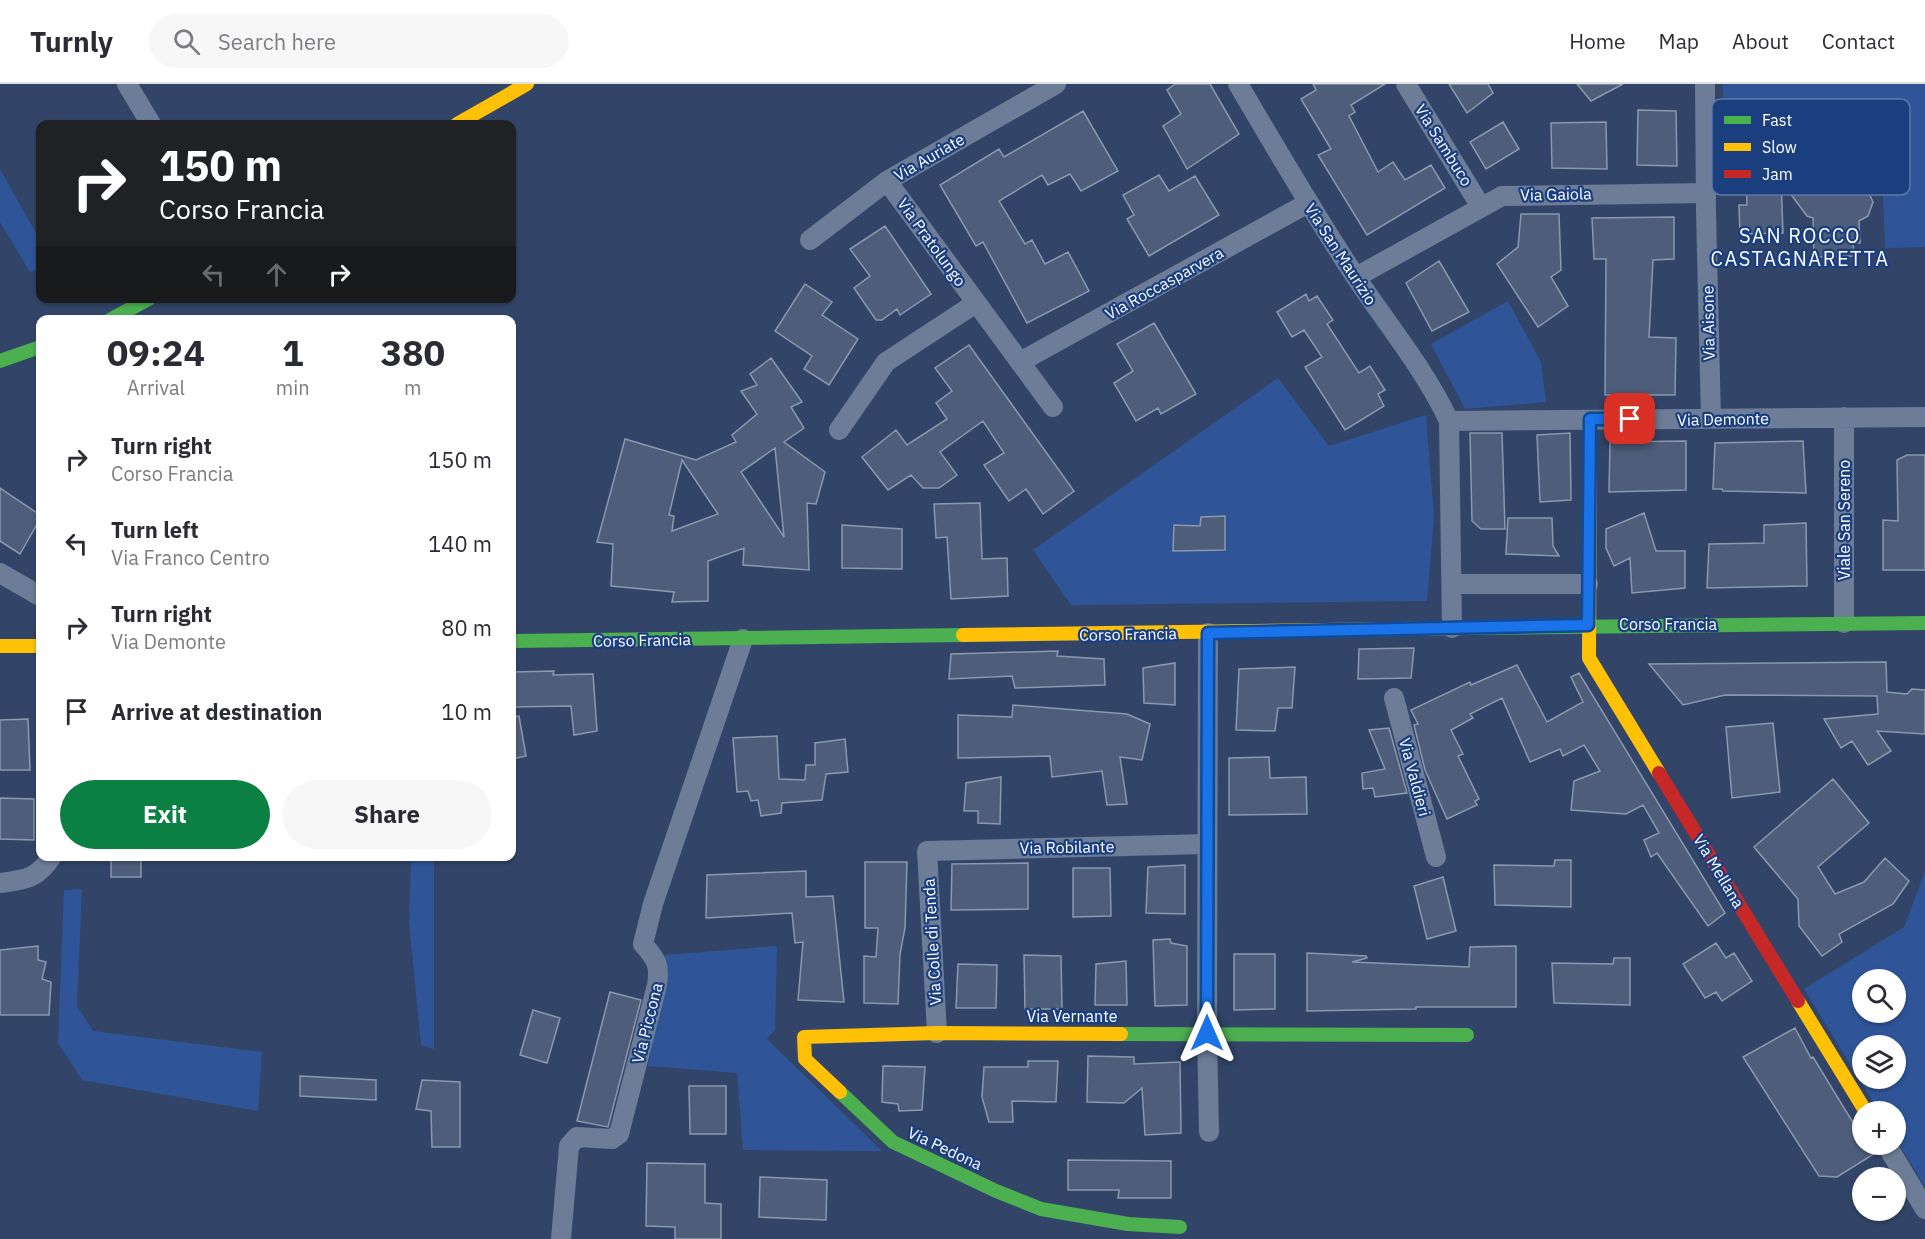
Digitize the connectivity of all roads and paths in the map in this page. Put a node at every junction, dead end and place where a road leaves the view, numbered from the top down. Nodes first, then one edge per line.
1 (127, 84) edge
2 (527, 84) edge
3 (1056, 84) edge
4 (1238, 84) edge
5 (1406, 84) edge
6 (1705, 84) edge
7 (150, 120) edge
8 (464, 120) edge
9 (887, 181) junction
10 (1706, 193) junction
11 (1308, 203) junction
12 (1481, 207) junction
13 (810, 240) dead end
14 (1356, 277) junction
15 (141, 303) edge
16 (976, 303) junction
17 (119, 315) edge
18 (36, 348) edge
19 (0, 361) edge
20 (1020, 362) junction
21 (1053, 407) dead end
22 (1844, 417) junction
23 (1925, 417) edge
24 (1590, 419) junction
25 (1711, 419) junction
26 (1449, 421) junction
27 (839, 430) dead end
28 (0, 573) edge
29 (1452, 584) junction
30 (1588, 584) junction
31 (36, 594) edge
32 (1925, 622) edge
33 (1844, 623) junction
34 (1588, 625) junction
35 (1452, 628) junction
36 (1208, 633) junction
37 (743, 639) junction
38 (516, 641) edge
39 (0, 646) edge
40 (36, 646) edge
41 (1394, 698) dead end
42 (1207, 844) junction
43 (927, 851) joint
44 (1436, 857) dead end
45 (48, 861) edge
46 (0, 883) edge
47 (937, 1033) junction
48 (1207, 1033) junction
49 (1467, 1035) dead end
50 (1859, 1101) edge
51 (1209, 1132) dead end
52 (1893, 1155) edge
53 (1925, 1209) edge
54 (1180, 1227) dead end
55 (561, 1239) edge

1 - 7 street
2 - 8 street
3 - 9 street, Via Auriate
4 - 11 street, Via San Maurizio
5 - 12 street, Via Sambuco
6 - 10 street, Via Aisone
9 - 13 street, Via Auriate
9 - 16 street, Via Pratolungo
10 - 12 street, Via Gaiola
10 - 25 street, Via Aisone
11 - 14 street, Via San Maurizio
11 - 20 street, Via Roccasparvera
12 - 14 street, Via Gaiola
14 - 26 street, Via San Maurizio
15 - 17 street
16 - 20 street, Via Pratolungo
16 - 27 street, Via Pratolungo
18 - 19 street
20 - 21 street, Via Pratolungo
22 - 23 street, Via Demonte
22 - 25 street, Via Demonte
22 - 33 street, Viale San Sereno
24 - 25 street, Via Demonte
24 - 26 street, Via Demonte
24 - 30 street, Via Mellana
26 - 29 street
28 - 31 street
29 - 30 street
29 - 35 street
30 - 34 street, Via Mellana
32 - 33 street, Corso Francia
33 - 34 street, Corso Francia
34 - 35 street, Corso Francia
34 - 50 street, Via Mellana
35 - 36 street, Corso Francia
36 - 37 street, Corso Francia
36 - 42 street
37 - 38 street, Corso Francia
37 - 55 street, Via Piccona
39 - 40 street
41 - 44 street, Via Valdieri
42 - 43 street, Via Robilante
42 - 48 street
43 - 47 street, Via Colle di Tenda
45 - 46 street
47 - 48 street, Via Vernante
47 - 54 street, Via Pedona
48 - 49 street, Via Vernante
48 - 51 street
52 - 53 street

